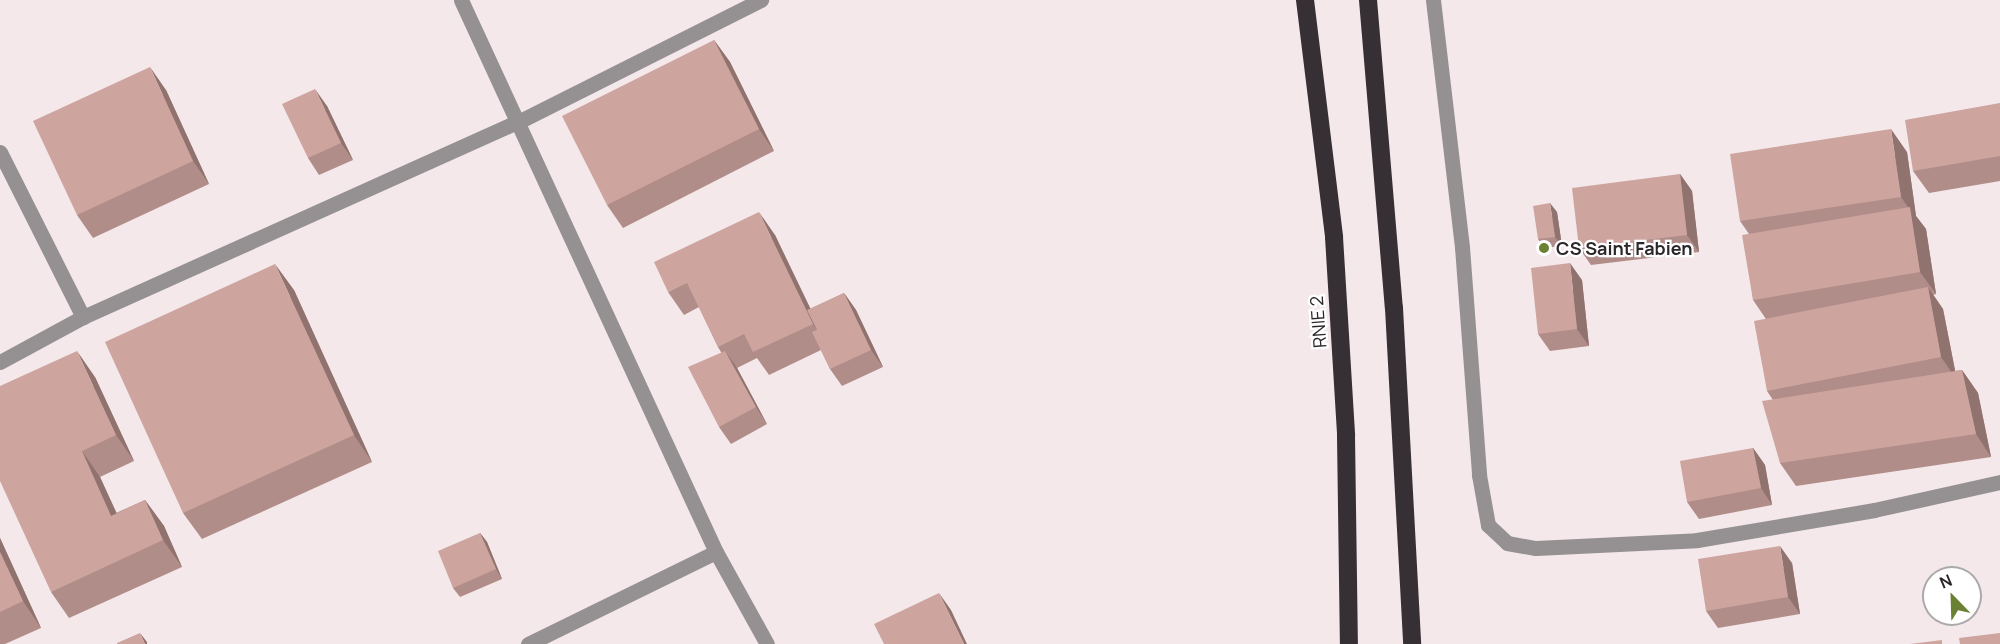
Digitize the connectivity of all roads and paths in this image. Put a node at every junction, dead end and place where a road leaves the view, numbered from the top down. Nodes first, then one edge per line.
1 (461, 0) edge
2 (760, 0) edge
3 (1305, 0) edge
4 (1368, 0) edge
5 (1433, 0) edge
6 (520, 122) junction
7 (0, 152) edge
8 (82, 317) junction
9 (0, 362) edge
10 (2000, 482) edge
11 (716, 552) junction
12 (528, 644) edge
13 (767, 644) edge
14 (1349, 644) edge
15 (1412, 644) edge

1 - 6 street
2 - 6 street
3 - 14 highway, RNIE 2 / RNIE 2
4 - 15 highway
5 - 10 street
6 - 8 street
6 - 11 street
7 - 8 street
8 - 9 street
11 - 12 street
11 - 13 street

